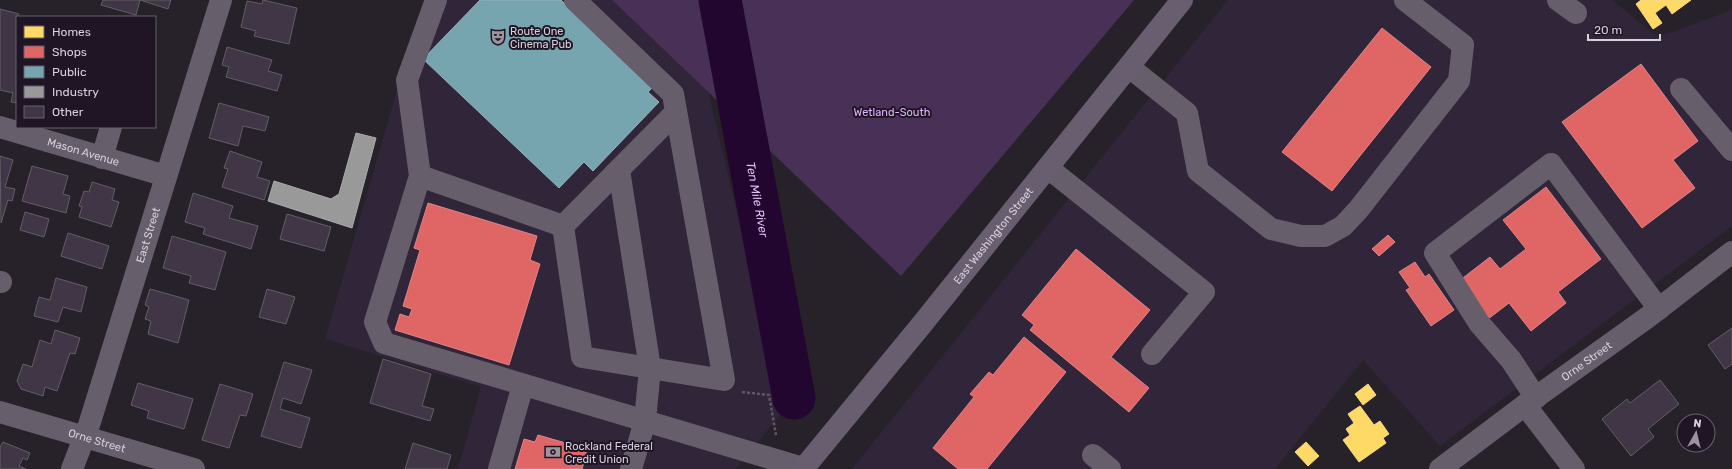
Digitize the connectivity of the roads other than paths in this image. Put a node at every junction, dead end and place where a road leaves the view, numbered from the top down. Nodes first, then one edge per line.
1 (221, 0) edge
2 (436, 0) edge
3 (575, 0) edge
4 (1182, 0) edge
5 (1405, 0) edge
6 (1558, 0) edge
7 (1576, 13) dead end
8 (1129, 67) junction
9 (1681, 89) dead end
10 (676, 112) junction
11 (0, 127) edge
12 (111, 128) edge
13 (1732, 150) edge
14 (102, 158) junction
15 (1048, 168) junction
16 (619, 170) junction
17 (166, 176) junction
18 (420, 176) junction
19 (563, 226) junction
20 (1732, 252) edge
21 (1659, 309) junction
22 (1152, 354) dead end
23 (650, 368) junction
24 (523, 384) junction
25 (1530, 401) junction
26 (0, 412) edge
27 (645, 421) junction
28 (84, 436) junction
29 (1093, 455) dead end
30 (72, 469) edge
31 (194, 469) edge
32 (499, 469) edge
33 (631, 469) edge
34 (803, 469) edge
35 (1110, 469) edge
36 (1440, 469) edge
37 (1574, 469) edge

1 - 17 street, East Street
2 - 18 street
3 - 10 street
4 - 8 main road, East Washington Street
5 - 8 street
6 - 7 street
8 - 15 main road, East Washington Street
9 - 13 street
10 - 16 street
10 - 23 street
11 - 14 street, Mason Avenue
12 - 14 street
14 - 17 street, Mason Avenue
15 - 22 street
15 - 34 main road, East Washington Street
16 - 19 street
16 - 23 street
17 - 28 street, East Street
18 - 19 street
18 - 24 street
19 - 23 street
20 - 21 street, Orne Street
21 - 25 street, Orne Street
21 - 25 street
23 - 27 street
24 - 27 street
24 - 32 street
25 - 36 street, Orne Street
25 - 37 street
26 - 28 street, Orne Street
27 - 33 street
27 - 34 street
28 - 30 street, East Street
28 - 31 street, Orne Street
29 - 35 street

